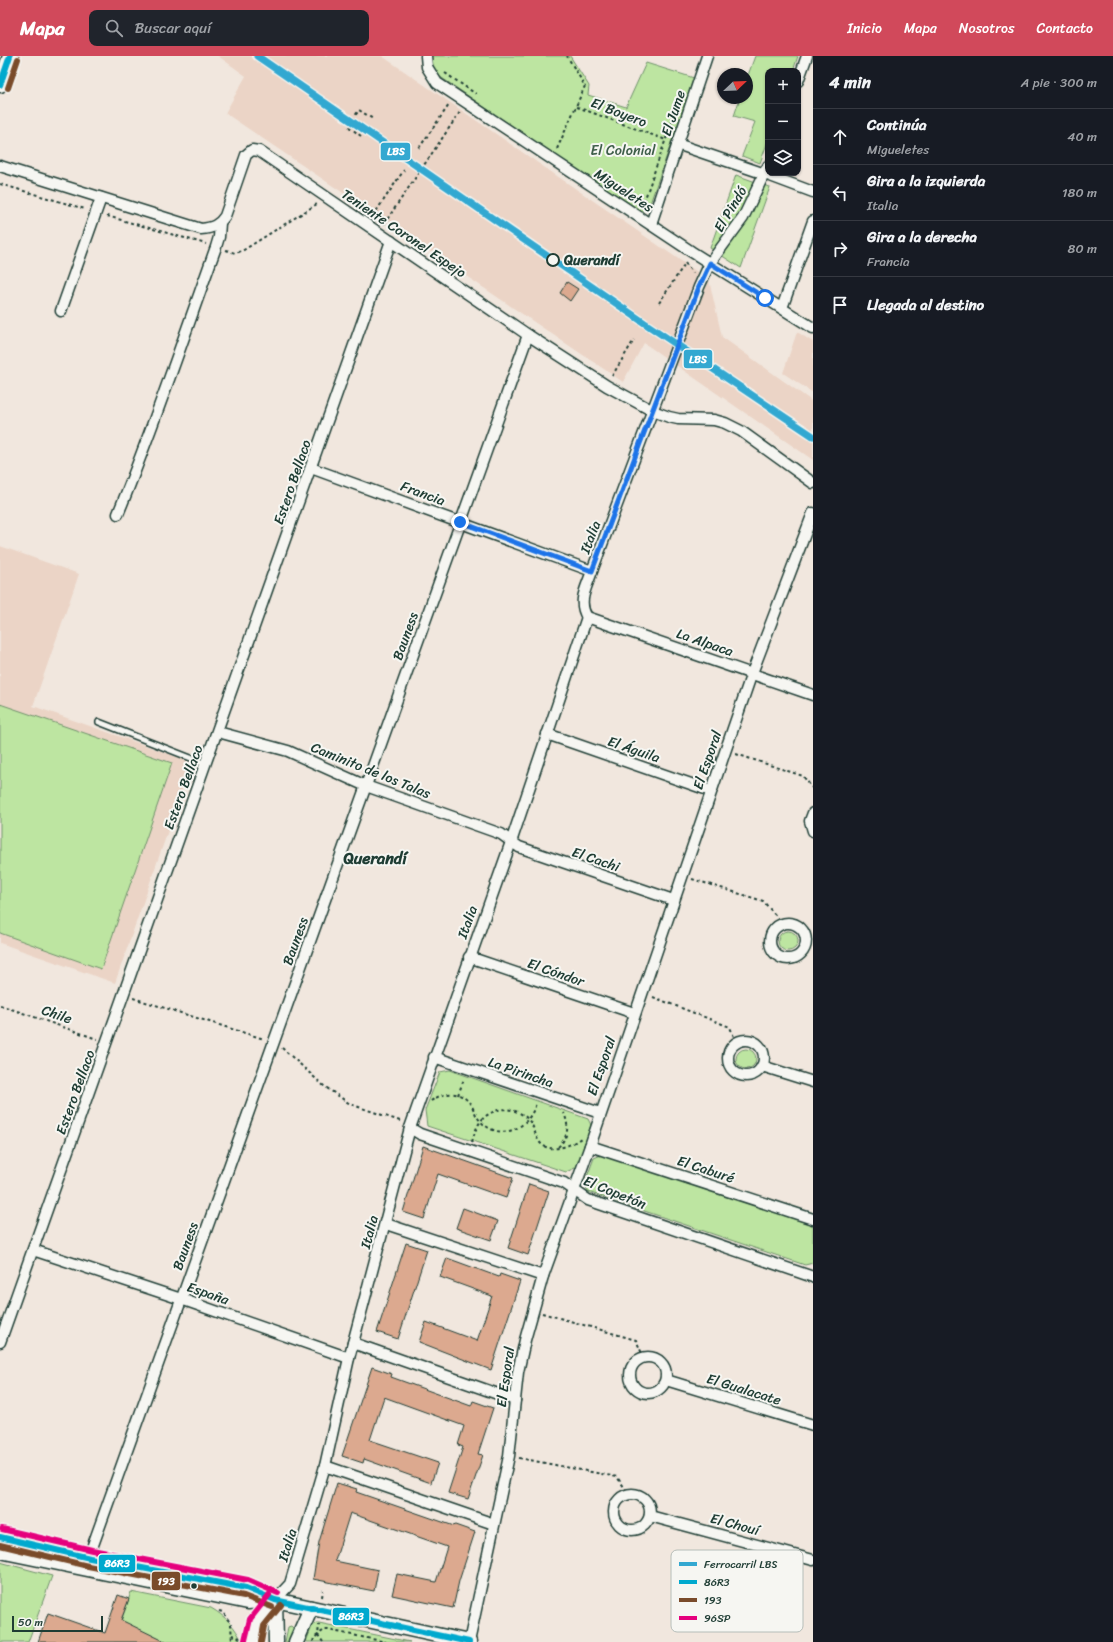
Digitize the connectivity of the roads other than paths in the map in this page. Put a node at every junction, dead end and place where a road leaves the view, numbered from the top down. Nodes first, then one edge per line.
1 (10, 56) edge
2 (426, 56) edge
3 (707, 56) edge
4 (807, 56) edge
5 (801, 73) edge
6 (0, 85) edge
7 (677, 144) junction
8 (0, 166) edge
9 (765, 169) edge
10 (765, 174) edge
11 (780, 176) edge
12 (813, 192) edge
13 (101, 198) junction
14 (813, 221) edge
15 (220, 223) junction
16 (651, 224) junction
17 (392, 241) junction
18 (710, 263) junction
19 (782, 308) junction
20 (61, 311) dead end
21 (813, 328) edge
22 (528, 335) junction
23 (653, 411) junction
24 (311, 468) junction
25 (813, 483) edge
26 (813, 513) edge
27 (118, 514) dead end
28 (460, 522) junction
29 (592, 571) junction
30 (587, 616) junction
31 (752, 673) junction
32 (813, 695) edge
33 (98, 722) dead end
34 (218, 732) junction
35 (547, 734) junction
36 (206, 764) junction
37 (366, 786) junction
38 (711, 791) junction
39 (813, 813) edge
40 (813, 831) edge
41 (511, 842) junction
42 (673, 900) junction
43 (809, 946) edge
44 (469, 957) junction
45 (634, 1013) junction
46 (434, 1057) junction
47 (762, 1066) junction
48 (813, 1082) edge
49 (600, 1113) junction
50 (410, 1128) junction
51 (590, 1146) junction
52 (573, 1191) junction
53 (813, 1218) edge
54 (386, 1224) junction
55 (33, 1250) junction
56 (543, 1276) junction
57 (813, 1277) edge
58 (181, 1299) junction
59 (0, 1342) edge
60 (353, 1343) junction
61 (350, 1358) junction
62 (666, 1380) junction
63 (515, 1400) junction
64 (813, 1425) edge
65 (325, 1466) junction
66 (650, 1516) junction
67 (494, 1524) junction
68 (0, 1537) edge
69 (776, 1550) edge
70 (0, 1551) edge
71 (803, 1557) edge
72 (90, 1558) junction
73 (813, 1560) edge
74 (275, 1600) junction
75 (311, 1608) junction
76 (253, 1642) edge
77 (276, 1642) edge
78 (296, 1642) edge
79 (469, 1642) edge

1 - 6 main road
2 - 16 street, Migueletes
3 - 7 street, El Jume
4 - 5 street
7 - 9 street
7 - 16 street, El Jume
8 - 13 street
10 - 18 street, El Pindó
11 - 12 street
13 - 15 street
13 - 20 street
14 - 19 street
15 - 17 street, Teniente Coronel Espejo
15 - 27 street
16 - 18 street, Migueletes
17 - 22 street, Teniente Coronel Espejo
17 - 24 street, Estero Bellaco
18 - 19 street, Migueletes
18 - 23 street, Italia
19 - 21 street, Migueletes
22 - 23 street, Teniente Coronel Espejo
22 - 28 street, Bauness
23 - 25 street, Teniente Coronel Espejo
23 - 29 street, Italia
24 - 28 street, Francia
24 - 34 street, Estero Bellaco
26 - 31 street, El Esporal
28 - 29 street, Francia
28 - 37 street, Bauness
29 - 30 street, Italia
30 - 31 street, La Alpaca
30 - 35 street, Italia
31 - 32 street, La Alpaca
31 - 38 street, El Esporal
33 - 36 lane
34 - 36 street, Estero Bellaco
34 - 37 street, Caminito de los Talas
35 - 38 street, El Águila
35 - 41 street, Italia
36 - 55 street, Estero Bellaco
37 - 41 street, Caminito de los Talas
37 - 58 street, Bauness
38 - 42 street, El Esporal
39 - 40 street
41 - 42 street, El Cachi
41 - 44 street, Italia
42 - 45 street, El Esporal
43 - 43 street
44 - 45 street, El Cóndor
44 - 46 street, Italia
45 - 49 street, El Esporal
46 - 49 street, La Pirincha
46 - 50 street, Italia
47 - 47 street
47 - 48 street
49 - 51 street, El Esporal
50 - 52 street, El Copetón
50 - 54 street, Italia
51 - 52 street, El Esporal
51 - 53 street, El Caburé
52 - 56 street, El Esporal
52 - 57 street, El Copetón
54 - 56 street
54 - 60 street, Italia
55 - 58 street, España
55 - 59 street, Estero Bellaco
56 - 63 street, El Esporal
58 - 61 street, España
58 - 72 street, Bauness
60 - 61 street, Italia
60 - 63 street
61 - 65 street, Italia
62 - 62 street
62 - 64 street, El Gualacate
63 - 67 street, El Esporal
65 - 67 street
65 - 74 street, Italia
66 - 66 street
66 - 69 street, El Chouí
67 - 79 street, El Esporal
68 - 72 main road
70 - 74 main road
71 - 73 street, El Chouí
72 - 74 main road
74 - 75 main road
74 - 76 main road
74 - 77 main road
75 - 78 main road
75 - 79 main road

